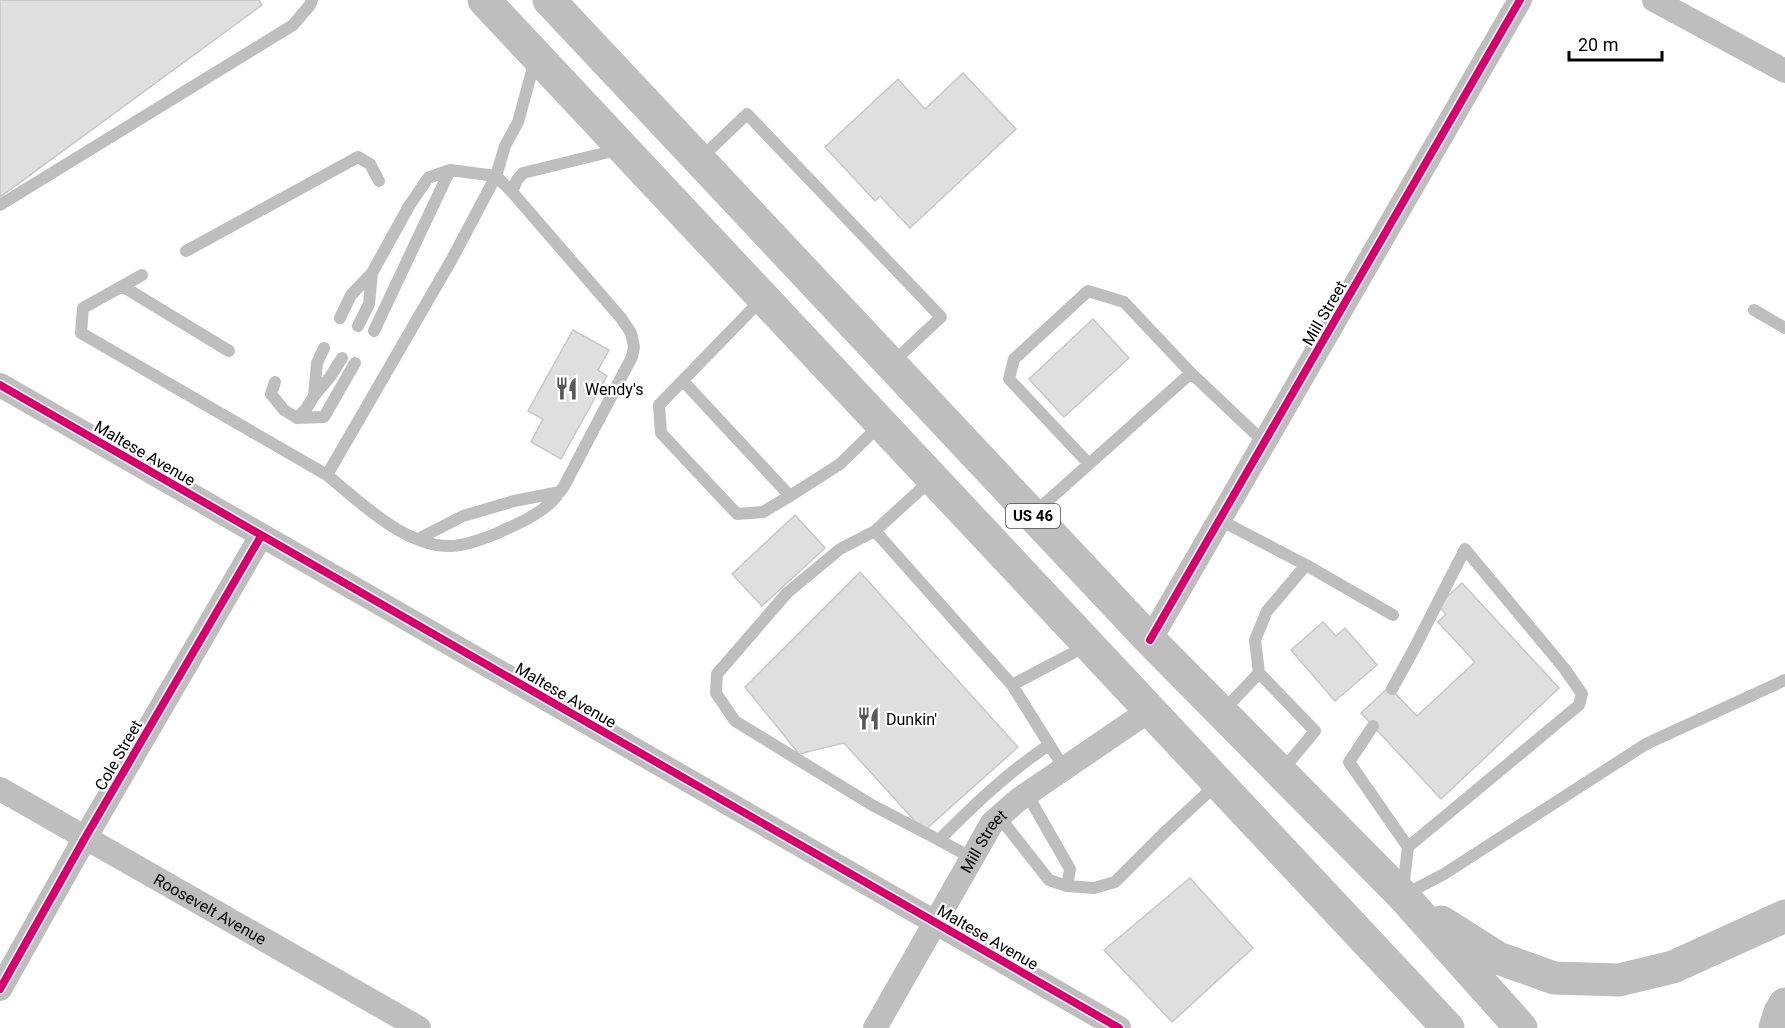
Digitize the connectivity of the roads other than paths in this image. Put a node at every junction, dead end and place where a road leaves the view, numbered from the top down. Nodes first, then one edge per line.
1 (312, 0) edge
2 (484, 0) edge
3 (549, 0) edge
4 (1520, 0) edge
5 (1654, 0) edge
6 (536, 56) junction
7 (1785, 71) edge
8 (623, 148) junction
9 (699, 160) junction
10 (450, 170) junction
11 (496, 176) junction
12 (379, 182) dead end
13 (512, 192) junction
14 (0, 205) edge
15 (186, 252) dead end
16 (372, 273) junction
17 (142, 275) dead end
18 (122, 286) junction
19 (763, 298) junction
20 (1754, 310) dead end
21 (340, 318) dead end
22 (358, 326) dead end
23 (1785, 327) edge
24 (374, 332) dead end
25 (324, 348) dead end
26 (228, 351) dead end
27 (342, 358) dead end
28 (355, 363) dead end
29 (891, 364) junction
30 (1191, 373) junction
31 (683, 381) junction
32 (276, 382) dead end
33 (0, 385) edge
34 (314, 396) junction
35 (297, 418) junction
36 (881, 424) junction
37 (1264, 443) junction
38 (1089, 464) junction
39 (327, 475) junction
40 (933, 479) junction
41 (560, 492) junction
42 (790, 496) junction
43 (1032, 515) junction
44 (1220, 520) junction
45 (874, 531) junction
46 (261, 536) junction
47 (418, 539) junction
48 (1306, 565) junction
49 (1393, 615) dead end
50 (1150, 640) junction
51 (1089, 645) junction
52 (1259, 673) junction
53 (1785, 680) edge
54 (1012, 685) junction
55 (1392, 689) dead end
56 (1150, 710) junction
57 (1221, 713) junction
58 (1373, 726) dead end
59 (1049, 745) junction
60 (1064, 768) junction
61 (1280, 773) junction
62 (1218, 783) junction
63 (0, 789) edge
64 (1027, 794) junction
65 (1000, 818) junction
66 (85, 838) junction
67 (939, 840) junction
68 (1408, 847) junction
69 (972, 858) junction
70 (1066, 886) junction
71 (1403, 896) junction
72 (1785, 916) edge
73 (936, 922) junction
74 (0, 988) edge
75 (1785, 1004) edge
76 (419, 1028) edge
77 (875, 1028) edge
78 (1119, 1028) edge
79 (1448, 1028) edge
80 (1521, 1028) edge
81 (1775, 1028) edge

1 - 14 lane
2 - 6 highway, US 46
3 - 9 highway, US 46
4 - 37 street, Mill Street
5 - 7 street
6 - 8 highway, US 46
6 - 11 lane
8 - 13 lane
8 - 19 highway, US 46
9 - 29 highway, US 46
9 - 29 lane
10 - 11 lane
10 - 16 lane
10 - 24 lane
11 - 13 lane
11 - 39 lane
12 - 15 lane
13 - 41 lane
16 - 21 lane
16 - 22 lane
17 - 18 lane
18 - 26 lane
18 - 39 lane
19 - 31 lane
19 - 36 highway, US 46
20 - 23 lane
25 - 34 lane
27 - 34 lane
28 - 35 lane
29 - 43 highway, US 46
30 - 37 lane
30 - 38 lane
30 - 38 lane
31 - 42 lane
31 - 42 lane
32 - 35 lane
33 - 46 street, Maltese Avenue
34 - 35 lane
36 - 40 highway, US 46
36 - 42 lane
37 - 44 street, Mill Street
38 - 43 lane
39 - 47 lane
40 - 45 lane
40 - 51 highway, US 46
41 - 47 lane
41 - 47 lane
43 - 50 highway, US 46
44 - 48 lane
44 - 50 street, Mill Street
45 - 54 lane
45 - 67 lane
46 - 66 street, Cole Street
46 - 73 street, Maltese Avenue
48 - 49 lane
48 - 52 lane
50 - 57 highway, US 46
51 - 54 lane
51 - 56 highway, US 46
52 - 57 lane
52 - 61 lane
53 - 71 lane
54 - 59 lane
55 - 68 lane
56 - 60 street, Mill Street
56 - 62 highway, US 46
57 - 61 highway, US 46
58 - 68 lane
59 - 60 lane
59 - 67 lane
60 - 64 street, Mill Street
61 - 71 highway, US 46
62 - 70 lane
62 - 79 highway, US 46
63 - 66 street, Roosevelt Avenue
64 - 65 street, Mill Street
64 - 70 lane
65 - 69 street, Mill Street
65 - 70 lane
66 - 74 street, Cole Street
66 - 76 street, Roosevelt Avenue
67 - 69 lane
68 - 71 lane
69 - 73 street, Mill Street
71 - 72 highway
71 - 80 highway, US 46
73 - 77 street, Mill Street
73 - 78 street, Maltese Avenue
75 - 81 highway

